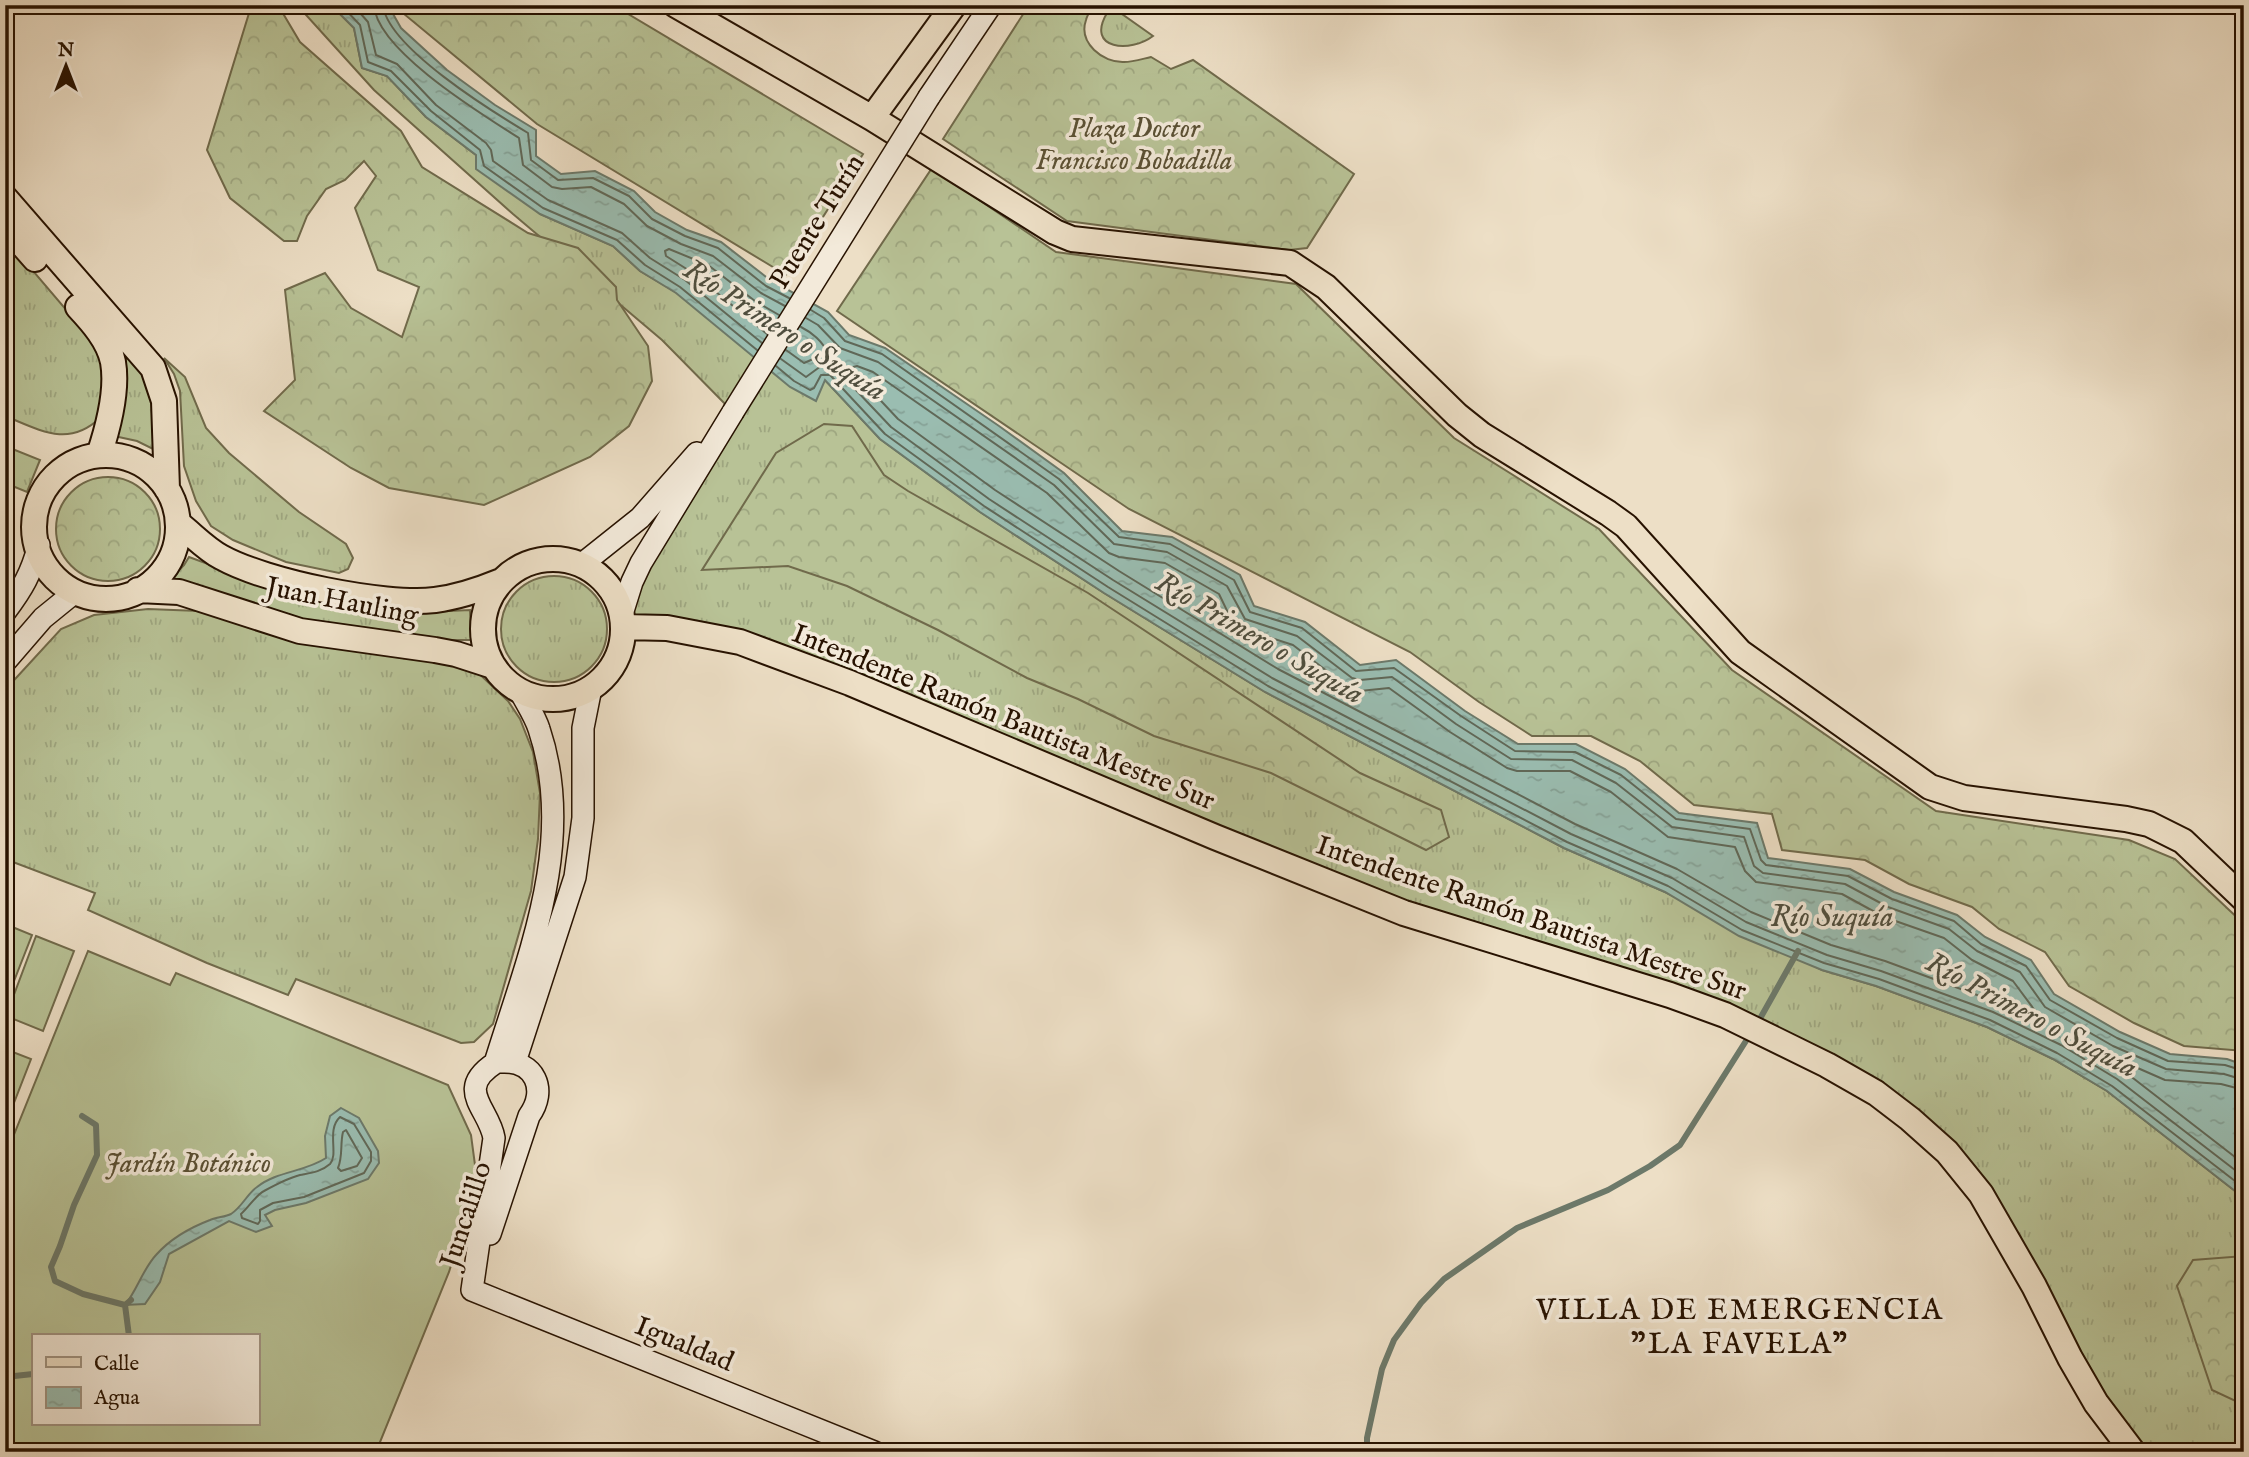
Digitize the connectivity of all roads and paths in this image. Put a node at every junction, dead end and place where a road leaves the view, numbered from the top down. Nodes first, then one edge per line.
1 (676, 5) edge
2 (954, 5) edge
3 (991, 5) edge
4 (872, 118) junction
5 (5, 198) edge
6 (5, 225) edge
7 (733, 412) junction
8 (99, 455) junction
9 (167, 489) junction
10 (179, 524) junction
11 (39, 545) junction
12 (581, 565) junction
13 (501, 581) junction
14 (138, 590) junction
15 (75, 592) junction
16 (5, 612) edge
17 (622, 620) junction
18 (5, 662) edge
19 (493, 666) junction
20 (592, 688) junction
21 (520, 691) junction
22 (2244, 899) edge
23 (505, 1063) junction
24 (483, 1113) junction
25 (529, 1116) junction
26 (472, 1290) junction
27 (874, 1452) edge
28 (2133, 1452) edge

1 - 4 main road
2 - 4 main road
3 - 7 main road, Puente Turín, bridge
4 - 22 main road
5 - 9 main road
6 - 8 main road
7 - 12 main road, Puente Turín
7 - 17 main road, Puente Turín
8 - 9 main road
8 - 11 main road
9 - 10 main road
10 - 13 main road, Juan Hauling
10 - 14 main road
11 - 15 main road
11 - 16 main road
12 - 13 main road
12 - 17 main road
13 - 19 main road
14 - 15 main road
14 - 19 main road, Juan Hauling
15 - 18 main road
17 - 20 main road
17 - 28 main road, Intendente Ramón Bautista Mestre Sur
19 - 21 main road
20 - 21 main road
20 - 23 main road, Juncalillo
21 - 23 main road, Juncalillo
23 - 24 main road, Juncalillo
23 - 25 main road, Juncalillo
24 - 25 main road
24 - 26 main road, Juncalillo
25 - 26 main road, Juncalillo
26 - 27 main road, Igualdad

